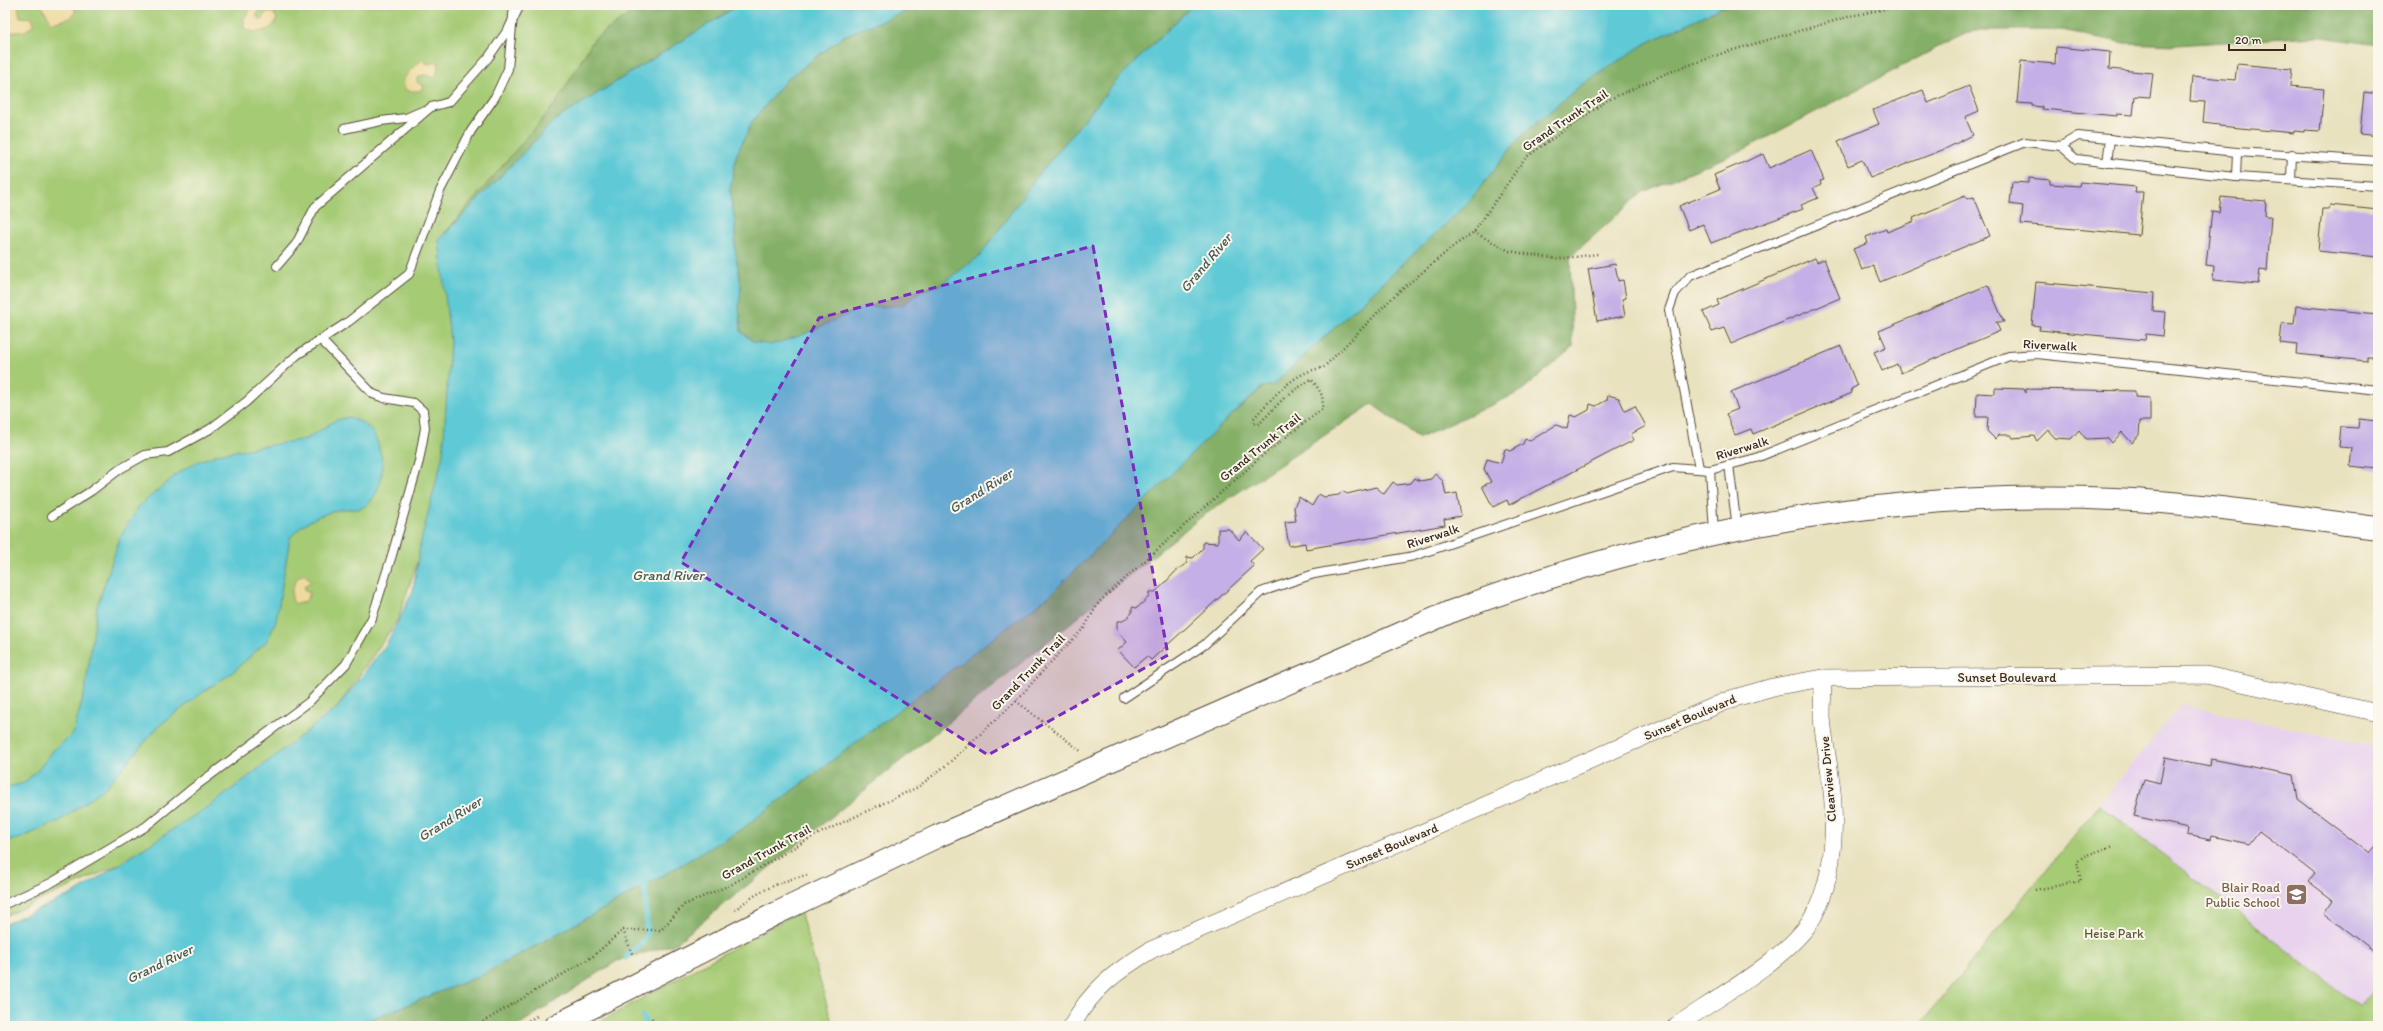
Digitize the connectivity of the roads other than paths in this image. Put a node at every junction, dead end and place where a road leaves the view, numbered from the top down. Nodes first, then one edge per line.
1 (514, 5) edge
2 (520, 5) edge
3 (513, 20) junction
4 (431, 107) junction
5 (344, 129) dead end
6 (2110, 139) junction
7 (2061, 146) junction
8 (2237, 152) junction
9 (2292, 154) junction
10 (2378, 161) edge
11 (2107, 163) junction
12 (2236, 177) junction
13 (2291, 180) junction
14 (2378, 186) edge
15 (277, 266) dead end
16 (321, 340) junction
17 (2378, 390) edge
18 (1729, 465) junction
19 (1699, 468) junction
20 (1710, 470) junction
21 (52, 516) dead end
22 (1737, 528) junction
23 (2378, 528) edge
24 (1714, 532) junction
25 (1823, 678) junction
26 (1124, 698) dead end
27 (2378, 713) edge
28 (5, 904) edge
29 (555, 1026) edge
30 (1072, 1026) edge
31 (1676, 1026) edge

1 - 3 lane
2 - 3 lane
3 - 4 lane
3 - 16 lane
4 - 5 lane
4 - 15 lane
6 - 7 lane
6 - 8 lane
6 - 11 lane
7 - 11 lane
7 - 19 lane
8 - 9 lane
8 - 12 lane
9 - 10 lane
9 - 13 lane
11 - 12 lane
12 - 13 lane
13 - 14 lane
16 - 21 lane
16 - 28 lane
17 - 18 lane, Riverwalk
18 - 20 lane, Riverwalk
18 - 22 lane
19 - 20 lane, Riverwalk
19 - 26 lane, Riverwalk
20 - 24 lane
22 - 23 main road
22 - 24 main road
24 - 29 main road
25 - 27 street, Sunset Boulevard
25 - 30 street, Sunset Boulevard
25 - 31 street, Clearview Drive

